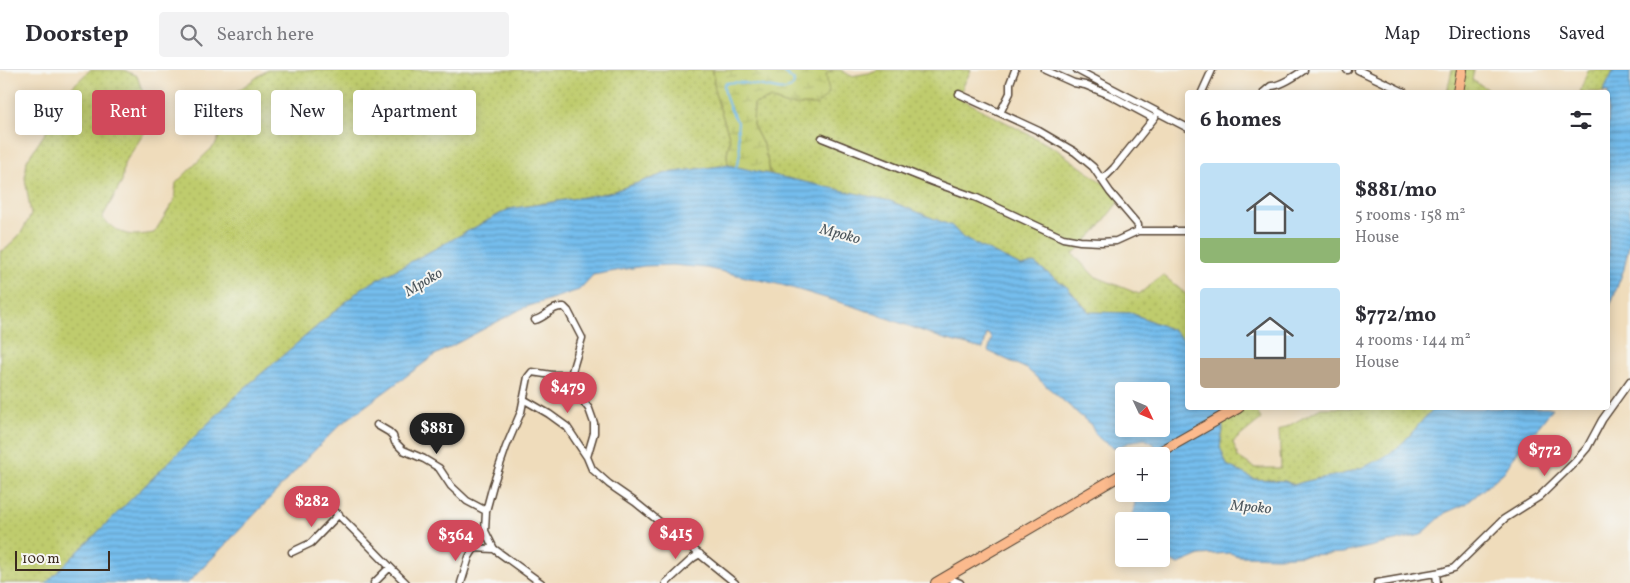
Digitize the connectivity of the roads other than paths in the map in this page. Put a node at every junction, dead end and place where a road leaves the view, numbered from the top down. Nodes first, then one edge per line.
1 (1015, 70) edge
2 (1045, 70) edge
3 (1077, 70) edge
4 (1212, 70) edge
5 (1304, 70) edge
6 (1358, 70) edge
7 (1462, 70) edge
8 (1203, 90) edge
9 (1266, 90) edge
10 (1400, 90) edge
11 (1458, 90) edge
12 (959, 94) dead end
13 (1000, 112) junction
14 (1162, 115) junction
15 (1153, 118) junction
16 (1185, 125) edge
17 (822, 138) dead end
18 (1102, 180) junction
19 (1138, 231) junction
20 (1185, 231) edge
21 (535, 320) dead end
22 (572, 375) junction
23 (1630, 381) edge
24 (523, 399) junction
25 (1610, 409) edge
26 (1233, 410) edge
27 (1609, 410) edge
28 (377, 425) dead end
29 (1168, 447) edge
30 (587, 457) junction
31 (1115, 478) edge
32 (318, 496) dead end
33 (486, 511) junction
34 (339, 514) junction
35 (485, 531) junction
36 (473, 548) junction
37 (494, 549) junction
38 (292, 552) dead end
39 (700, 554) junction
40 (390, 568) junction
41 (1436, 573) junction
42 (946, 578) junction
43 (374, 583) edge
44 (406, 583) edge
45 (461, 583) edge
46 (541, 583) edge
47 (666, 583) edge
48 (735, 583) edge
49 (936, 583) edge
50 (960, 583) edge
51 (1377, 583) edge
52 (1438, 583) edge

1 - 13 street
2 - 15 street
3 - 14 street
4 - 8 street
5 - 9 street
6 - 10 street
7 - 11 main road
12 - 13 street
13 - 18 street
14 - 15 street
14 - 16 street
15 - 18 street
17 - 19 street
18 - 19 street
19 - 20 street
21 - 22 street
22 - 24 street
22 - 30 street
23 - 25 street
24 - 30 street
24 - 33 street
26 - 29 main road
27 - 41 street
28 - 33 street
30 - 39 street
31 - 42 main road
32 - 34 street
33 - 35 street
34 - 38 street
34 - 40 street
35 - 36 street
35 - 37 street
36 - 37 street
36 - 45 street
37 - 46 street
39 - 47 street
39 - 48 street
40 - 43 street
40 - 44 street
41 - 51 street
41 - 52 street
42 - 49 main road
42 - 50 street

